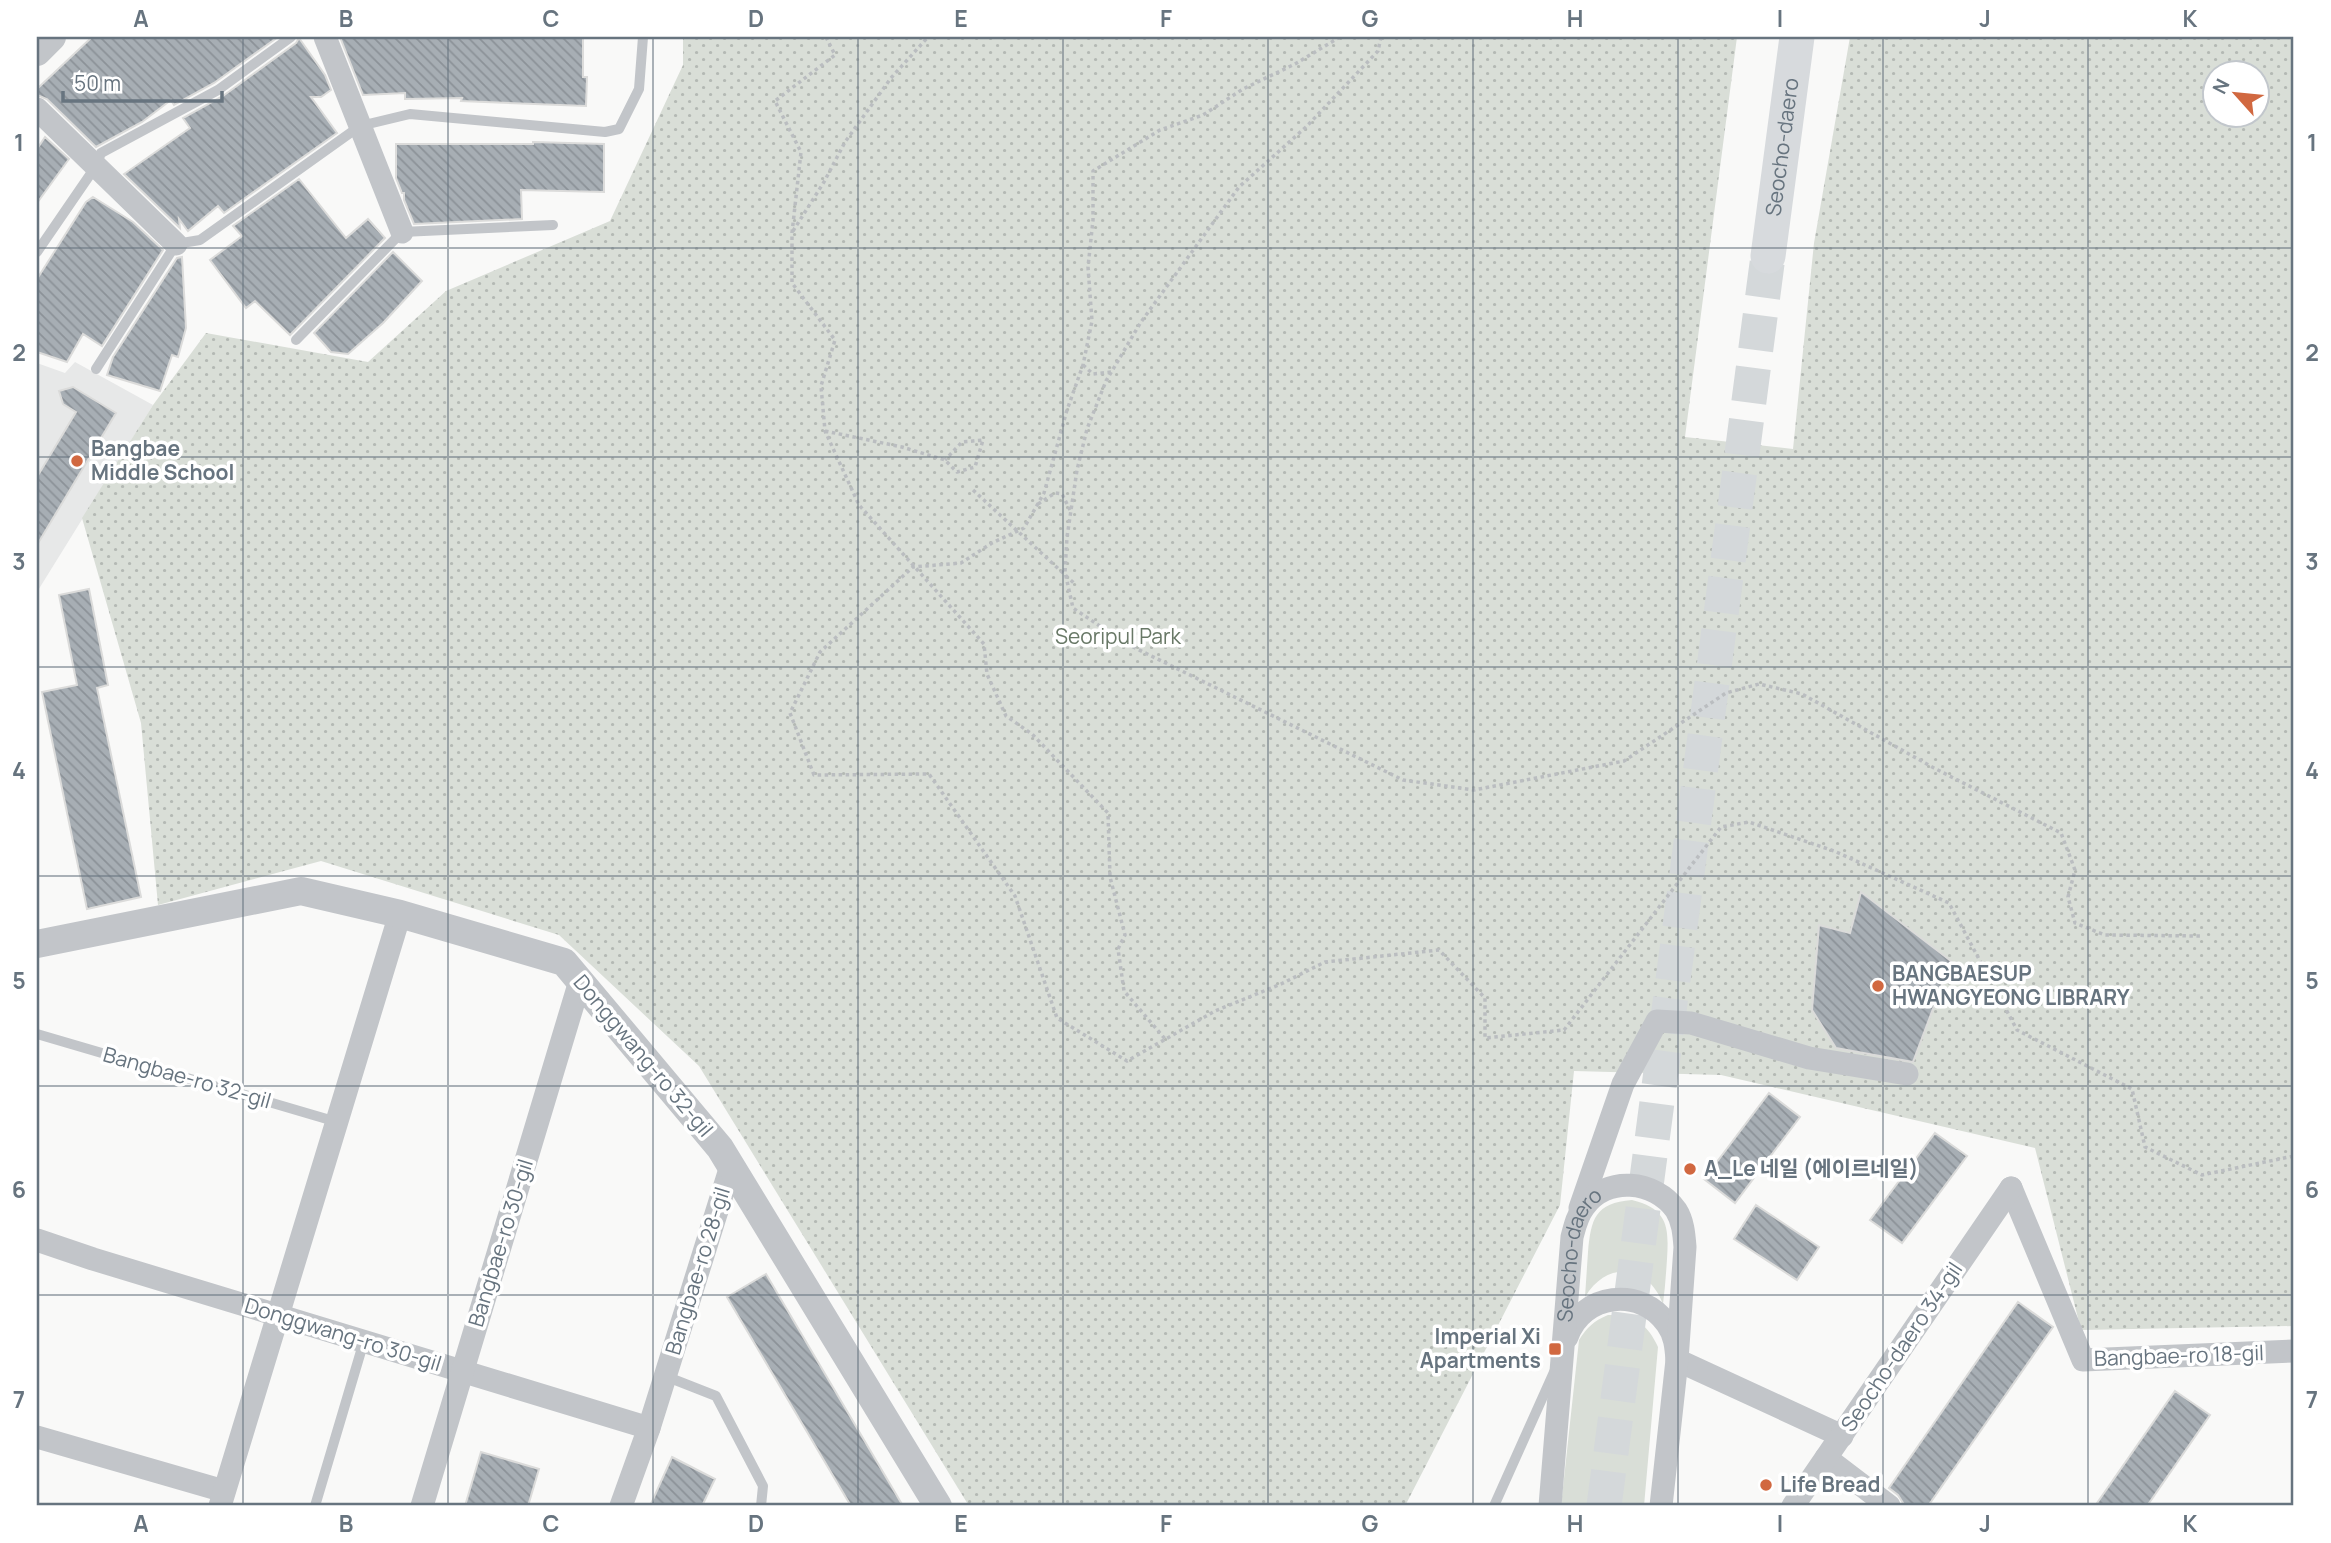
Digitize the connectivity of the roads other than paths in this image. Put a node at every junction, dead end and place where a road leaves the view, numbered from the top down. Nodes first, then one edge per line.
1 (52, 37) edge
2 (291, 37) edge
3 (325, 37) edge
4 (643, 37) edge
5 (1797, 37) edge
6 (37, 52) edge
7 (37, 109) edge
8 (360, 126) junction
9 (96, 166) junction
10 (552, 225) dead end
11 (402, 232) junction
12 (176, 244) junction
13 (37, 252) edge
14 (1768, 256) tunnel mouth
15 (296, 340) dead end
16 (96, 369) dead end
17 (400, 915) junction
18 (37, 944) edge
19 (580, 981) junction
20 (37, 1034) edge
21 (1907, 1074) dead end
22 (337, 1122) junction
23 (731, 1166) junction
24 (2011, 1188) joint
25 (1576, 1220) junction
26 (37, 1240) edge
27 (278, 1315) junction
28 (364, 1340) junction
29 (1564, 1350) junction
30 (2294, 1351) edge
31 (1676, 1360) junction
32 (462, 1372) junction
33 (665, 1376) junction
34 (649, 1428) junction
35 (1842, 1436) junction
36 (37, 1437) edge
37 (1826, 1458) junction
38 (222, 1499) edge
39 (315, 1506) edge
40 (422, 1506) edge
41 (621, 1506) edge
42 (761, 1506) edge
43 (937, 1506) edge
44 (1494, 1506) edge
45 (1550, 1506) edge
46 (1661, 1506) edge
47 (1793, 1506) edge
48 (1889, 1506) edge

1 - 6 street
2 - 9 lane
3 - 8 street
4 - 8 lane
5 - 14 main road, Seocho-daero
7 - 9 street
8 - 11 street
8 - 12 lane
9 - 12 street
9 - 13 lane
10 - 11 lane
11 - 15 lane
12 - 16 lane
17 - 18 street, Donggwang-ro 32-gil
17 - 19 street, Donggwang-ro 32-gil
17 - 22 street
19 - 23 street, Donggwang-ro 32-gil
19 - 32 street, Bangbae-ro 30-gil
20 - 22 lane, Bangbae-ro 32-gil
21 - 25 street
22 - 27 street
23 - 33 street, Bangbae-ro 28-gil
23 - 43 street, Donggwang-ro 32-gil
24 - 30 street, Bangbae-ro 18-gil
24 - 35 street, Seocho-daero 34-gil
25 - 29 street, Seocho-daero
25 - 31 street, Seocho-daero
26 - 27 street, Donggwang-ro 30-gil
27 - 28 street, Donggwang-ro 30-gil
27 - 38 street
28 - 32 street, Donggwang-ro 30-gil
28 - 39 lane
29 - 31 street, Seocho-daero
29 - 44 lane, Seocho-daero
29 - 45 street, Seocho-daero
31 - 35 street
31 - 46 street, Seocho-daero
32 - 34 street, Donggwang-ro 30-gil
32 - 40 street, Bangbae-ro 30-gil
33 - 34 street, Bangbae-ro 28-gil
33 - 42 lane, Bangbae-ro 28-gil
34 - 41 street, Bangbae-ro 28-gil
35 - 37 street, Seocho-daero 34-gil
36 - 38 street
37 - 47 street, Seocho-daero 34-gil
37 - 48 street

